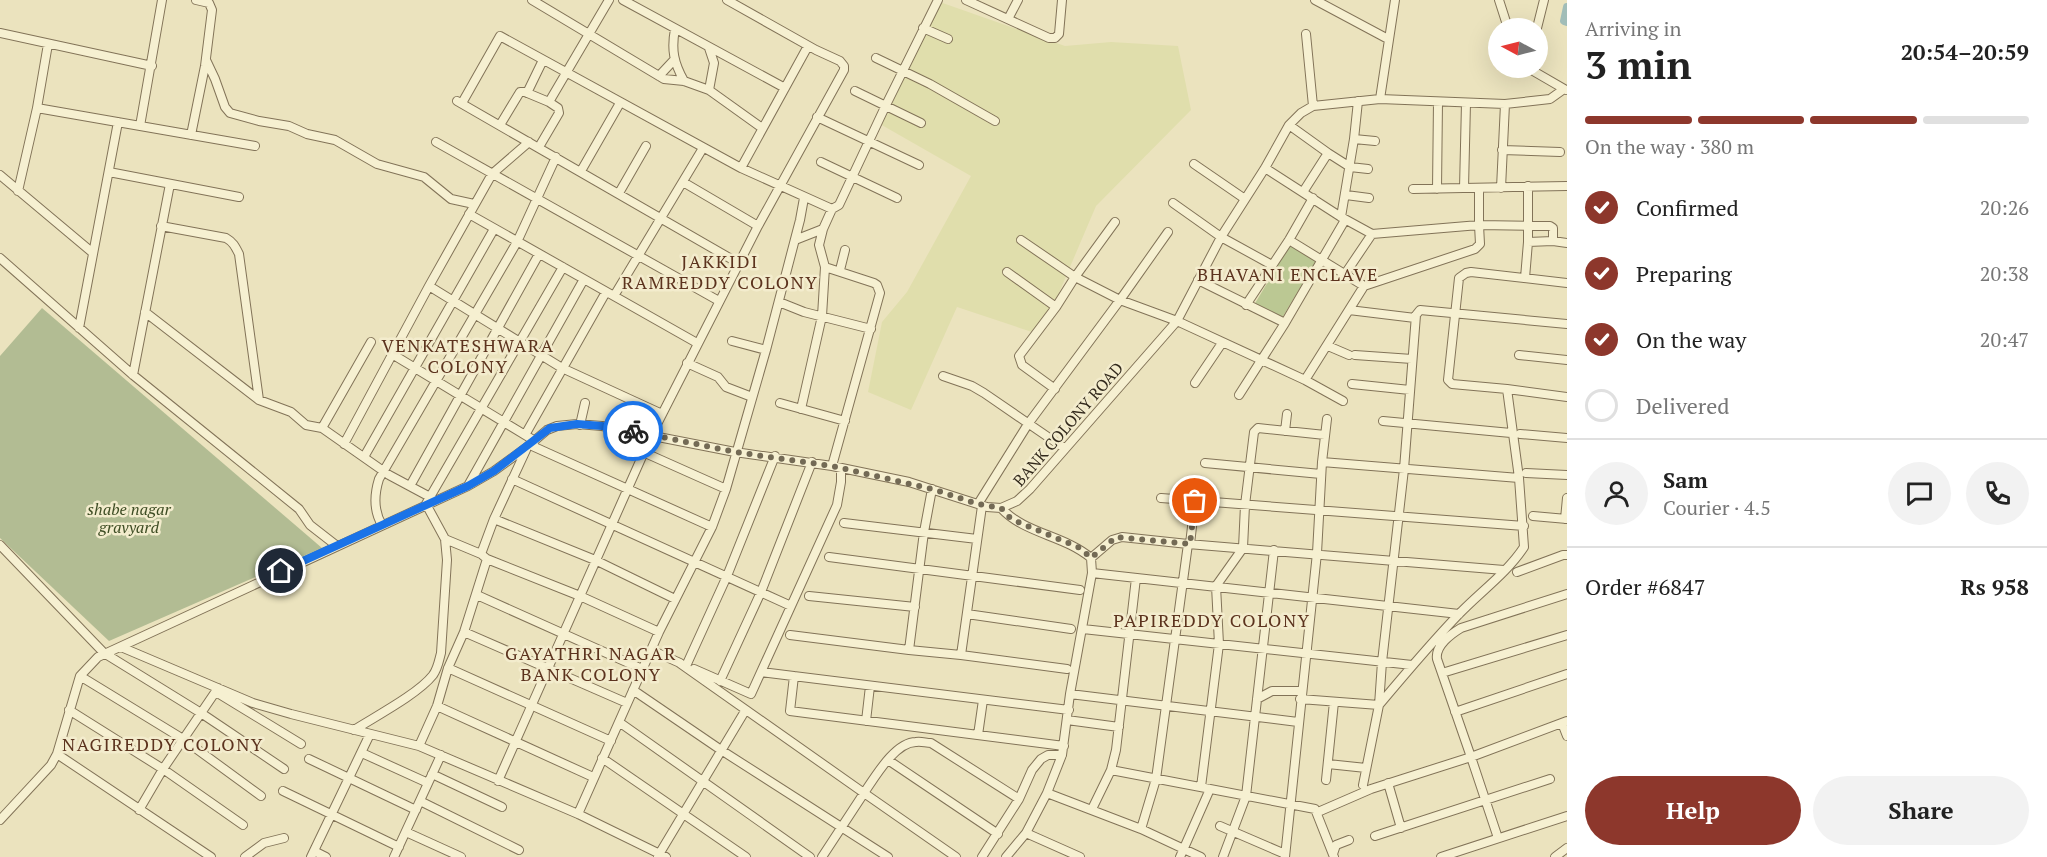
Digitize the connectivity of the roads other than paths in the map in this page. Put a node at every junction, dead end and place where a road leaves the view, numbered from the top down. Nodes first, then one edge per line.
1 (162, 0) edge
2 (196, 0) edge
3 (532, 0) edge
4 (609, 0) edge
5 (622, 0) edge
6 (727, 0) edge
7 (938, 0) edge
8 (966, 0) edge
9 (1018, 0) edge
10 (1062, 0) edge
11 (1315, 0) edge
12 (1395, 0) edge
13 (1499, 0) edge
14 (1544, 0) edge
15 (1505, 18) edge
16 (1540, 18) edge
17 (1008, 19) junction
18 (923, 28) junction
19 (675, 29) junction
20 (0, 33) edge
21 (589, 34) junction
22 (1306, 34) dead end
23 (948, 39) dead end
24 (1388, 39) junction
25 (48, 44) junction
26 (808, 46) junction
27 (709, 48) junction
28 (876, 58) dead end
29 (206, 60) junction
30 (543, 60) junction
31 (674, 60) junction
32 (152, 66) junction
33 (903, 71) junction
34 (566, 72) junction
35 (659, 76) junction
36 (1546, 78) edge
37 (684, 81) junction
38 (785, 88) junction
39 (1565, 89) edge
40 (709, 90) junction
41 (855, 91) dead end
42 (527, 93) junction
43 (1380, 99) junction
44 (1358, 101) junction
45 (549, 102) junction
46 (1438, 102) junction
47 (620, 103) junction
48 (1466, 103) junction
49 (1505, 104) junction
50 (886, 105) junction
51 (1313, 106) junction
52 (38, 108) junction
53 (817, 117) junction
54 (995, 121) dead end
55 (118, 122) junction
56 (921, 123) dead end
57 (500, 125) junction
58 (1289, 125) junction
59 (140, 126) junction
60 (762, 128) junction
61 (191, 135) junction
62 (1354, 139) junction
63 (868, 141) junction
64 (1375, 141) dead end
65 (436, 142) dead end
66 (529, 142) junction
67 (255, 146) dead end
68 (646, 146) dead end
69 (539, 147) junction
70 (703, 148) junction
71 (1502, 150) junction
72 (1560, 152) dead end
73 (1328, 153) junction
74 (556, 157) junction
75 (821, 162) dead end
76 (1194, 164) dead end
77 (919, 165) dead end
78 (1350, 167) junction
79 (741, 168) junction
80 (1265, 168) junction
81 (1368, 169) dead end
82 (581, 171) junction
83 (109, 172) junction
84 (492, 174) junction
85 (0, 175) edge
86 (851, 177) junction
87 (683, 183) junction
88 (170, 184) junction
89 (780, 186) junction
90 (1528, 186) junction
91 (1567, 186) edge
92 (1464, 188) junction
93 (1479, 188) junction
94 (1501, 188) junction
95 (1413, 189) dead end
96 (1437, 189) junction
97 (18, 191) junction
98 (1303, 192) junction
99 (619, 193) junction
100 (1346, 195) junction
101 (239, 197) dead end
102 (804, 198) junction
103 (897, 198) dead end
104 (1313, 198) junction
105 (1369, 198) dead end
106 (537, 199) junction
107 (1245, 199) junction
108 (1173, 203) dead end
109 (474, 204) junction
110 (832, 209) junction
111 (468, 214) junction
112 (662, 218) junction
113 (1343, 218) junction
114 (1115, 222) dead end
115 (1479, 225) junction
116 (1528, 225) junction
117 (162, 226) junction
118 (758, 226) junction
119 (494, 229) junction
120 (823, 229) junction
121 (1168, 232) dead end
122 (1372, 234) junction
123 (1221, 237) junction
124 (795, 240) junction
125 (1021, 240) dead end
126 (1289, 240) junction
127 (1553, 241) junction
128 (518, 242) junction
129 (1528, 242) junction
130 (1567, 243) edge
131 (845, 250) dead end
132 (93, 253) junction
133 (539, 254) junction
134 (638, 255) junction
135 (0, 258) edge
136 (1322, 261) junction
137 (740, 264) junction
138 (1272, 265) junction
139 (562, 267) junction
140 (825, 267) junction
141 (840, 270) junction
142 (1007, 272) dead end
143 (1345, 274) junction
144 (1075, 277) junction
145 (1525, 278) junction
146 (584, 279) junction
147 (1198, 280) junction
148 (1567, 283) edge
149 (429, 286) junction
150 (1364, 286) junction
151 (606, 291) junction
152 (614, 296) junction
153 (1120, 300) junction
154 (453, 301) junction
155 (719, 301) junction
156 (779, 302) junction
157 (1246, 305) junction
158 (1056, 307) junction
159 (1349, 310) junction
160 (145, 312) junction
161 (1456, 314) junction
162 (476, 315) junction
163 (822, 316) junction
164 (1415, 318) junction
165 (1177, 321) junction
166 (1285, 323) junction
167 (1567, 324) edge
168 (79, 328) junction
169 (497, 328) junction
170 (871, 329) junction
171 (732, 341) dead end
172 (371, 342) dead end
173 (519, 342) junction
174 (697, 343) junction
175 (1222, 343) junction
176 (1328, 346) junction
177 (766, 350) junction
178 (392, 354) junction
179 (541, 355) junction
180 (1520, 355) dead end
181 (1412, 359) junction
182 (1567, 360) edge
183 (1262, 361) junction
184 (687, 363) junction
185 (415, 368) junction
186 (562, 368) junction
187 (133, 375) junction
188 (943, 376) dead end
189 (1305, 380) junction
190 (437, 382) junction
191 (1195, 383) dead end
192 (1353, 384) dead end
193 (1055, 388) junction
194 (1507, 389) junction
195 (1410, 390) junction
196 (460, 395) junction
197 (1239, 395) dead end
198 (1567, 397) edge
199 (752, 398) junction
200 (259, 400) junction
201 (1343, 400) dead end
202 (585, 403) dead end
203 (780, 403) dead end
204 (482, 409) junction
205 (801, 409) junction
206 (662, 414) junction
207 (1287, 414) dead end
208 (1327, 419) dead end
209 (845, 421) junction
210 (1383, 421) dead end
211 (503, 422) junction
212 (1408, 423) junction
213 (580, 424) junction
214 (1028, 424) junction
215 (322, 428) junction
216 (1285, 431) junction
217 (652, 434) junction
218 (1516, 434) junction
219 (525, 435) junction
220 (1325, 435) junction
221 (1567, 438) edge
222 (344, 444) junction
223 (531, 444) junction
224 (1064, 448) junction
225 (643, 452) junction
226 (735, 452) junction
227 (364, 456) junction
228 (775, 456) junction
229 (812, 462) junction
230 (1322, 462) junction
231 (1205, 463) dead end
232 (832, 466) junction
233 (1250, 467) junction
234 (841, 469) junction
235 (1404, 469) junction
236 (384, 471) junction
237 (1322, 474) junction
238 (1522, 475) junction
239 (1567, 476) edge
240 (512, 479) junction
241 (410, 486) junction
242 (468, 486) junction
243 (627, 488) junction
244 (726, 489) junction
245 (932, 489) junction
246 (1161, 498) dead end
247 (1567, 498) edge
248 (428, 500) junction
249 (1195, 501) junction
250 (980, 505) junction
251 (1245, 505) junction
252 (1001, 508) junction
253 (1319, 511) junction
254 (1533, 516) dead end
255 (1398, 517) junction
256 (494, 519) junction
257 (1566, 519) edge
258 (844, 523) dead end
259 (611, 524) junction
260 (382, 525) junction
261 (1524, 526) junction
262 (712, 527) junction
263 (924, 532) junction
264 (445, 539) junction
265 (977, 539) junction
266 (1189, 544) junction
267 (0, 545) edge
268 (337, 546) junction
269 (1243, 548) junction
270 (1274, 550) junction
271 (1317, 553) junction
272 (1567, 555) edge
273 (484, 556) junction
274 (829, 557) dead end
275 (1091, 558) junction
276 (595, 560) junction
277 (1393, 561) junction
278 (695, 562) junction
279 (919, 570) junction
280 (1504, 570) junction
281 (1517, 572) dead end
282 (1092, 573) junction
283 (727, 576) junction
284 (972, 577) junction
285 (1136, 578) junction
286 (1183, 583) junction
287 (1215, 586) junction
288 (1080, 590) dead end
289 (761, 592) junction
290 (1269, 594) junction
291 (1567, 594) edge
292 (477, 595) junction
293 (580, 596) junction
294 (809, 596) dead end
295 (1312, 598) junction
296 (675, 599) junction
297 (791, 606) junction
298 (915, 607) junction
299 (1389, 607) junction
300 (967, 614) junction
301 (1459, 614) junction
302 (1071, 629) dead end
303 (1083, 629) junction
304 (464, 632) junction
305 (659, 632) junction
306 (563, 633) junction
307 (1130, 634) junction
308 (790, 635) dead end
309 (1567, 635) edge
310 (1175, 639) junction
311 (1219, 644) junction
312 (121, 647) junction
313 (1263, 649) junction
314 (651, 650) junction
315 (909, 650) junction
316 (104, 653) junction
317 (1306, 654) junction
318 (961, 655) junction
319 (678, 662) junction
320 (1382, 662) junction
321 (1412, 665) junction
322 (686, 666) junction
323 (448, 668) junction
324 (548, 668) junction
325 (642, 669) junction
326 (1067, 669) dead end
327 (761, 672) junction
328 (1442, 673) junction
329 (1567, 674) edge
330 (80, 676) junction
331 (794, 676) junction
332 (720, 681) junction
333 (870, 686) junction
334 (217, 690) junction
335 (633, 690) junction
336 (1070, 694) junction
337 (1301, 695) junction
338 (1257, 699) junction
339 (983, 700) junction
340 (1122, 700) junction
341 (1334, 702) junction
342 (627, 703) junction
343 (532, 705) junction
344 (1379, 705) junction
345 (437, 706) junction
346 (1166, 706) junction
347 (69, 710) junction
348 (1069, 710) junction
349 (745, 711) junction
350 (1210, 712) junction
351 (1455, 712) junction
352 (201, 713) junction
353 (1255, 717) junction
354 (1067, 720) junction
355 (866, 721) junction
356 (619, 722) junction
357 (1298, 722) junction
358 (1564, 722) edge
359 (1119, 728) junction
360 (354, 730) junction
361 (370, 734) junction
362 (978, 735) junction
363 (1567, 736) edge
364 (183, 739) junction
365 (516, 741) junction
366 (611, 741) junction
367 (301, 744) dead end
368 (419, 746) junction
369 (1064, 746) junction
370 (721, 750) junction
371 (362, 753) junction
372 (57, 754) junction
373 (441, 755) junction
374 (1062, 755) junction
375 (1471, 757) junction
376 (602, 758) junction
377 (309, 759) dead end
378 (888, 760) junction
379 (1328, 764) junction
380 (1366, 768) junction
381 (163, 769) junction
382 (284, 769) dead end
383 (1111, 770) junction
384 (432, 774) junction
385 (593, 777) junction
386 (350, 778) junction
387 (1156, 779) junction
388 (1550, 779) dead end
389 (1326, 780) dead end
390 (498, 781) junction
391 (703, 781) junction
392 (428, 783) junction
393 (1388, 783) junction
394 (1363, 784) dead end
395 (1201, 787) junction
396 (1210, 789) junction
397 (283, 791) dead end
398 (864, 793) junction
399 (1047, 793) junction
400 (261, 795) dead end
401 (1246, 796) junction
402 (1019, 799) junction
403 (1486, 800) junction
404 (420, 801) junction
405 (1289, 803) junction
406 (502, 807) dead end
407 (1092, 809) junction
408 (139, 810) junction
409 (416, 810) junction
410 (1318, 812) junction
411 (684, 813) junction
412 (332, 814) junction
413 (578, 814) junction
414 (1567, 816) edge
415 (0, 820) edge
416 (243, 825) dead end
417 (1220, 826) dead end
418 (1401, 828) junction
419 (842, 829) junction
420 (1141, 829) junction
421 (406, 832) junction
422 (1232, 832) junction
423 (1026, 833) junction
424 (998, 834) junction
425 (1375, 836) dead end
426 (284, 838) dead end
427 (1498, 838) junction
428 (1349, 840) dead end
429 (399, 846) junction
430 (1567, 848) edge
431 (519, 850) dead end
432 (1182, 853) edge
433 (312, 854) edge
434 (1334, 855) edge
435 (661, 856) edge
436 (1285, 856) edge
437 (212, 857) edge
438 (245, 857) edge
439 (326, 857) edge
440 (394, 857) edge
441 (461, 857) edge
442 (746, 857) edge
443 (810, 857) edge
444 (822, 857) edge
445 (888, 857) edge
446 (956, 857) edge
447 (982, 857) edge
448 (1006, 857) edge
449 (1080, 857) edge
450 (1200, 857) edge
451 (1223, 857) edge
452 (1441, 857) edge
453 (1555, 857) edge

1 - 32 street
2 - 29 street
3 - 21 street
4 - 21 street
5 - 19 street
6 - 26 street
7 - 18 street
8 - 17 street
9 - 17 street
10 - 17 street
11 - 24 street
12 - 24 street
13 - 15 street
14 - 16 street
18 - 23 street
18 - 33 street
19 - 27 street
19 - 31 street
20 - 25 street
21 - 34 street
21 - 35 street
22 - 51 street
24 - 43 street
25 - 32 street
25 - 52 street
26 - 38 street
26 - 53 street
27 - 38 street
27 - 40 street
28 - 33 street
29 - 61 street
29 - 109 street
30 - 34 street
30 - 42 street
30 - 57 street
31 - 35 street
31 - 37 street
32 - 59 street
33 - 50 street
33 - 54 street
34 - 45 street
34 - 47 street
35 - 37 street
36 - 39 street
37 - 40 street
38 - 60 street
39 - 49 street
40 - 60 street
41 - 50 street
42 - 45 street
42 - 57 street
43 - 44 street
43 - 46 street
44 - 51 street
44 - 62 street
45 - 69 street
46 - 48 street
46 - 96 street
47 - 70 street
47 - 82 street
48 - 49 street
48 - 92 street
49 - 71 street
50 - 56 street
50 - 63 street
51 - 58 street, BANK COLONY ROAD
52 - 55 street
52 - 97 street
53 - 63 street
53 - 89 street
55 - 59 street
55 - 83 street
57 - 66 street
58 - 73 street
58 - 80 street, BANK COLONY ROAD
59 - 61 street
60 - 79 street
61 - 67 street
62 - 64 street
62 - 78 street
63 - 77 street
63 - 86 street
65 - 84 street
66 - 69 street
66 - 84 street
68 - 99 street
69 - 74 street
70 - 79 street
70 - 87 street
71 - 72 street
71 - 94 street
73 - 78 street
73 - 98 street
74 - 82 street
74 - 106 street
75 - 86 street
76 - 107 street
78 - 81 street
78 - 100 street
79 - 89 street
80 - 98 street
80 - 107 street, BANK COLONY ROAD
82 - 99 street
83 - 88 street
83 - 132 street
84 - 106 street
84 - 109 street
85 - 97 street
86 - 103 street
86 - 110 street
87 - 112 street
87 - 118 street
88 - 101 street
88 - 117 street
89 - 102 street
89 - 118 street
90 - 91 street
90 - 94 street
90 - 116 street
92 - 93 street
92 - 96 street
93 - 94 street
93 - 115 street
95 - 96 street
97 - 132 street
98 - 104 street
99 - 112 street
100 - 105 street
100 - 113 street
102 - 110 street
102 - 124 street
104 - 113 street
104 - 126 street
106 - 128 street
106 - 134 street
107 - 123 street, BANK COLONY ROAD
108 - 123 street
109 - 111 street
110 - 120 street
111 - 119 street
111 - 149 street
112 - 134 street
112 - 137 street
113 - 122 street
113 - 136 street
114 - 144 street
115 - 116 street
115 - 122 street
115 - 150 street
116 - 127 street
116 - 129 street
117 - 160 street
117 - 200 street
118 - 137 street
119 - 128 street
119 - 154 street
120 - 124 street
120 - 140 street
121 - 153 street
122 - 143 street
123 - 138 street
123 - 147 street, BANK COLONY ROAD
124 - 156 street
125 - 144 street
126 - 136 street
126 - 138 street
127 - 129 street
127 - 130 street
128 - 133 street
128 - 162 street
129 - 145 street
131 - 141 street
132 - 168 street
133 - 139 street
133 - 169 street
134 - 152 street
134 - 155 street
135 - 168 street
136 - 143 street
136 - 166 street
137 - 155 street
138 - 157 street
139 - 146 street
139 - 173 street
140 - 141 street
140 - 163 street
141 - 170 street
142 - 158 street
143 - 150 street
144 - 153 street
144 - 158 street
145 - 148 street
145 - 161 street
146 - 151 street
146 - 179 street
147 - 157 street
147 - 165 street, BANK COLONY ROAD
149 - 154 street
149 - 178 street
150 - 159 street
151 - 152 street
151 - 186 street
152 - 174 street
153 - 165 street
153 - 193 street
154 - 162 street
154 - 185 street
155 - 174 street
156 - 163 street
156 - 177 street
157 - 166 street
158 - 193 street
159 - 164 street
159 - 176 street
160 - 187 street
160 - 200 street
161 - 164 street
161 - 167 street
161 - 194 street
162 - 169 street
162 - 190 street
163 - 170 street
163 - 205 street
164 - 181 street
165 - 175 street
165 - 224 street, BANK COLONY ROAD
166 - 183 street
168 - 187 street
169 - 173 street
169 - 196 street
170 - 209 street
171 - 177 street
172 - 215 street
173 - 179 street
173 - 204 street
174 - 184 street
175 - 183 street
175 - 191 street
176 - 181 street
176 - 189 street
177 - 199 street
178 - 185 street
178 - 222 street
179 - 186 street
179 - 211 street
180 - 182 street
181 - 195 street
183 - 189 street
183 - 197 street
184 - 199 street
184 - 206 street
185 - 190 street
185 - 227 street
186 - 206 street
186 - 219 street
187 - 268 street
188 - 214 street
189 - 201 street
190 - 196 street
190 - 236 street
192 - 195 street
193 - 214 street
194 - 198 street
194 - 218 street
195 - 212 street
196 - 204 street
196 - 241 street
199 - 226 street
200 - 215 street
202 - 213 street
203 - 205 street
204 - 211 street
204 - 248 street
205 - 209 street
206 - 217 street
207 - 216 street
208 - 220 street
209 - 232 street
210 - 212 street
211 - 219 street
211 - 242 street
212 - 218 street
212 - 235 street
213 - 217 street
213 - 223 street
214 - 224 street
214 - 250 street
215 - 222 street
216 - 220 street
216 - 233 street
217 - 225 street
217 - 226 street
218 - 221 street
218 - 238 street
219 - 223 street
220 - 230 street
222 - 227 street
223 - 240 street
223 - 242 street
223 - 243 street
224 - 252 street, BANK COLONY ROAD
225 - 243 street
225 - 244 street
226 - 228 street
226 - 244 street
227 - 236 street
228 - 229 street
228 - 283 street
229 - 232 street
229 - 289 street
230 - 235 street
230 - 237 street
231 - 233 street
232 - 234 street
233 - 237 street
233 - 251 street
234 - 245 street
234 - 297 street
235 - 238 street
235 - 255 street
236 - 241 street
236 - 260 street
237 - 253 street
238 - 239 street
238 - 261 street
240 - 256 street
240 - 259 street
241 - 248 street
242 - 248 street
243 - 259 street
243 - 262 street
244 - 262 street
245 - 250 street
245 - 263 street
246 - 249 street
247 - 257 street
248 - 260 street
248 - 264 street
249 - 251 street
249 - 266 street
250 - 252 street
250 - 265 street
251 - 253 street
251 - 269 street
252 - 275 street
253 - 255 street
253 - 271 street
254 - 257 street
255 - 261 street
255 - 277 street
256 - 273 street
256 - 276 street
258 - 263 street
259 - 276 street
259 - 278 street
260 - 268 street
261 - 280 street
262 - 278 street
263 - 265 street
263 - 279 street
264 - 273 street
264 - 360 street
265 - 284 street
266 - 269 street
266 - 275 street
266 - 286 street
267 - 316 street
268 - 312 street
269 - 270 street
269 - 287 street
270 - 271 street
270 - 290 street
271 - 277 street
271 - 295 street
272 - 281 street
273 - 292 street
273 - 293 street
274 - 279 street
275 - 282 street
276 - 293 street
276 - 296 street
277 - 280 street
277 - 299 street
278 - 283 street
278 - 296 street
279 - 284 street
279 - 298 street
280 - 301 street
282 - 285 street
282 - 303 street
283 - 289 street
283 - 322 street
284 - 288 street
284 - 300 street
285 - 286 street
285 - 307 street
286 - 287 street
286 - 310 street
287 - 290 street
287 - 311 street
289 - 297 street
289 - 332 street
290 - 295 street
290 - 313 street
291 - 328 street
292 - 304 street
292 - 306 street
293 - 305 street
293 - 306 street
294 - 298 street
295 - 299 street
295 - 317 street
296 - 305 street
297 - 327 street
298 - 315 street
299 - 301 street
299 - 320 street
300 - 302 street
300 - 318 street
301 - 321 street
303 - 307 street
303 - 336 street
304 - 323 street
304 - 324 street
305 - 314 street
306 - 324 street
306 - 325 street
307 - 310 street
307 - 340 street
308 - 315 street
309 - 328 street
310 - 311 street
310 - 346 street
311 - 313 street
311 - 350 street
312 - 316 street
312 - 334 street
313 - 317 street
313 - 338 street
314 - 319 street
314 - 325 street
315 - 318 street
316 - 330 street
316 - 352 street
317 - 320 street
317 - 337 street
318 - 326 street
319 - 322 street
319 - 349 street
320 - 321 street
320 - 344 street
321 - 344 street
322 - 332 street
323 - 343 street
323 - 345 street
324 - 342 street
324 - 343 street
325 - 335 street
327 - 331 street
327 - 332 street
328 - 351 street
329 - 351 street
330 - 347 street
330 - 364 street
331 - 333 street
331 - 355 street
333 - 339 street
333 - 355 street
334 - 352 street
334 - 360 street
334 - 367 street
335 - 342 street
335 - 370 street
336 - 340 street
336 - 348 street
337 - 338 street
337 - 341 street
337 - 357 street
338 - 353 street
339 - 348 street
339 - 362 street
340 - 346 street
340 - 359 street
341 - 344 street
341 - 379 street
342 - 356 street
343 - 365 street
343 - 366 street
344 - 380 street
345 - 365 street
345 - 368 street
346 - 350 street
346 - 387 street
347 - 372 street
347 - 381 street
348 - 354 street
349 - 370 street
349 - 398 street
350 - 353 street
350 - 395 street
351 - 375 street
352 - 364 street
352 - 382 street
353 - 357 street
353 - 401 street
354 - 359 street
354 - 369 street
355 - 362 street
356 - 366 street
356 - 391 street
357 - 405 street
358 - 363 street
358 - 375 street
359 - 383 street
360 - 361 street
361 - 368 street
361 - 371 street
362 - 369 street
364 - 381 street
364 - 400 street
365 - 385 street
365 - 390 street
366 - 376 street
368 - 373 street
369 - 374 street
370 - 391 street
370 - 419 street
371 - 386 street
371 - 392 street
372 - 408 street
372 - 415 street
373 - 384 street
373 - 390 street
374 - 399 street
374 - 402 street
375 - 393 street
375 - 403 street
376 - 385 street
376 - 411 street
377 - 386 street
378 - 398 street
378 - 402 street
378 - 424 street
379 - 380 street
379 - 389 street
380 - 394 street
381 - 408 street
381 - 416 street
383 - 387 street
383 - 407 street
384 - 392 street
384 - 406 street
385 - 413 street
386 - 409 street
386 - 412 street
387 - 395 street
387 - 420 street
388 - 403 street
390 - 413 street
391 - 411 street
391 - 443 street
392 - 404 street
393 - 410 street
393 - 418 street
395 - 396 street
396 - 401 street
396 - 432 street
397 - 412 street
398 - 419 street
398 - 446 street
399 - 407 street
399 - 423 street
401 - 405 street
401 - 422 street
402 - 424 street
403 - 418 street
403 - 427 street
404 - 409 street
404 - 431 street
405 - 410 street
405 - 436 street
407 - 420 street
408 - 437 street
409 - 421 street
410 - 434 street
411 - 435 street
411 - 442 street
412 - 429 street
412 - 433 street
413 - 435 street
414 - 427 street
417 - 422 street
418 - 425 street
419 - 444 street
419 - 445 street
420 - 432 street
421 - 429 street
421 - 441 street
422 - 436 street
422 - 451 street
423 - 448 street
423 - 449 street
424 - 447 street
426 - 438 street
427 - 452 street
428 - 434 street
429 - 440 street
430 - 453 street
432 - 450 street
433 - 439 street

